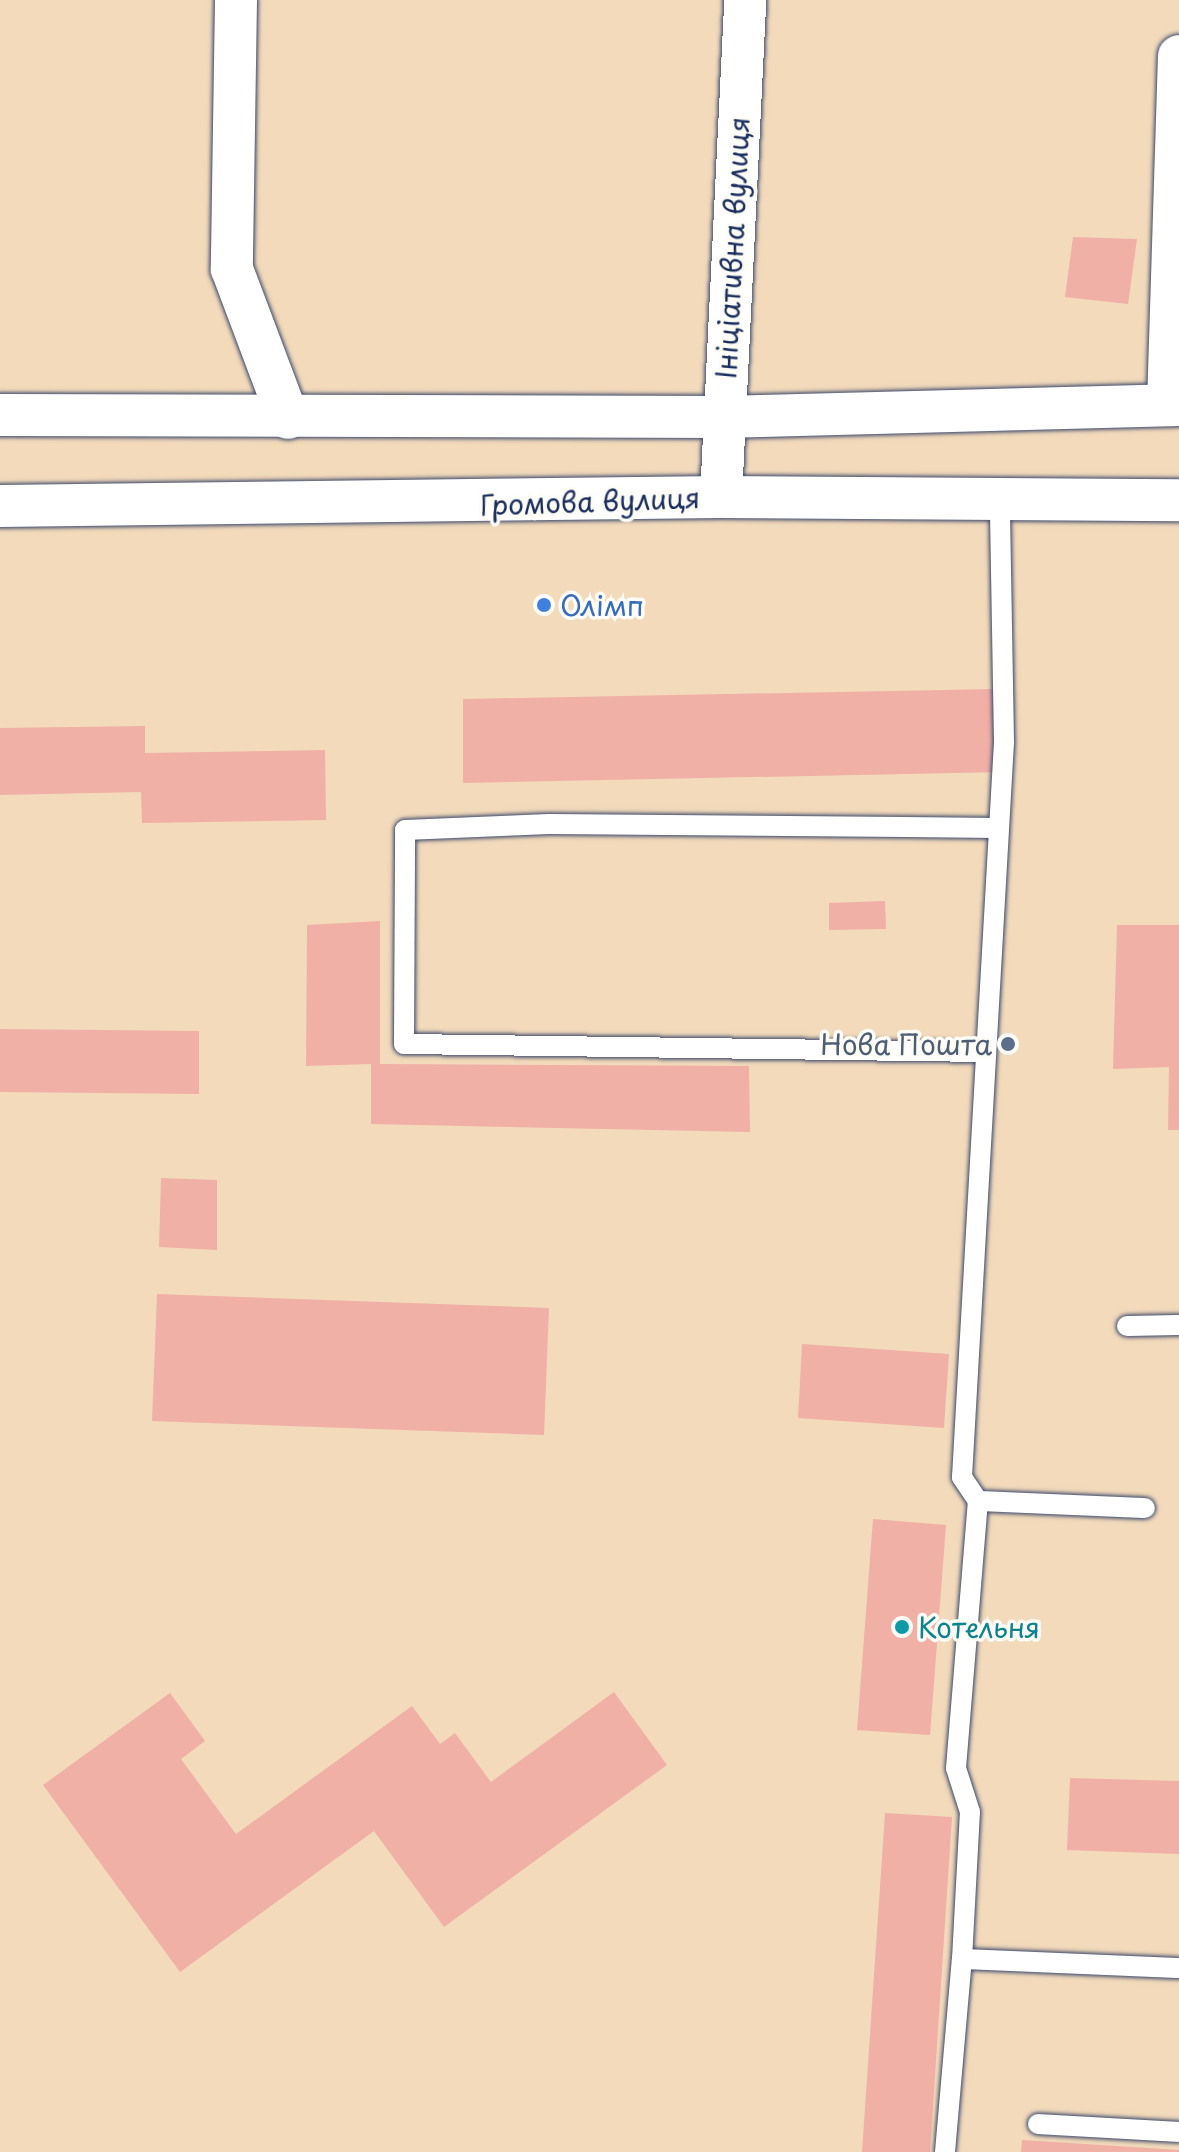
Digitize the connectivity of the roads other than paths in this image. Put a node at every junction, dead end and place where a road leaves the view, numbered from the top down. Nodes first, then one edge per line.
1 (236, 0) edge
2 (745, 0) edge
3 (1179, 56) edge
4 (1174, 405) edge
5 (0, 415) edge
6 (723, 417) junction
7 (288, 418) junction
8 (721, 497) junction
9 (1179, 500) edge
10 (1000, 504) junction
11 (0, 506) edge
12 (998, 828) junction
13 (985, 1052) junction
14 (1179, 1325) edge
15 (1127, 1326) dead end
16 (978, 1501) junction
17 (1145, 1508) dead end
18 (962, 1959) junction
19 (1179, 1968) edge
20 (1038, 2124) dead end
21 (1179, 2132) edge
22 (945, 2152) edge

1 - 7 street
2 - 6 street, Ініціативна вулиця
3 - 4 street
4 - 6 street
5 - 7 street
6 - 7 street
6 - 8 street, Ініціативна вулиця
8 - 10 street, Громова вулиця
8 - 11 street, Громова вулиця
9 - 10 street, Громова вулиця
10 - 12 lane
12 - 13 lane
12 - 13 lane
13 - 16 lane
14 - 15 lane
16 - 17 lane
16 - 18 lane
18 - 19 lane
18 - 22 lane
20 - 21 lane

